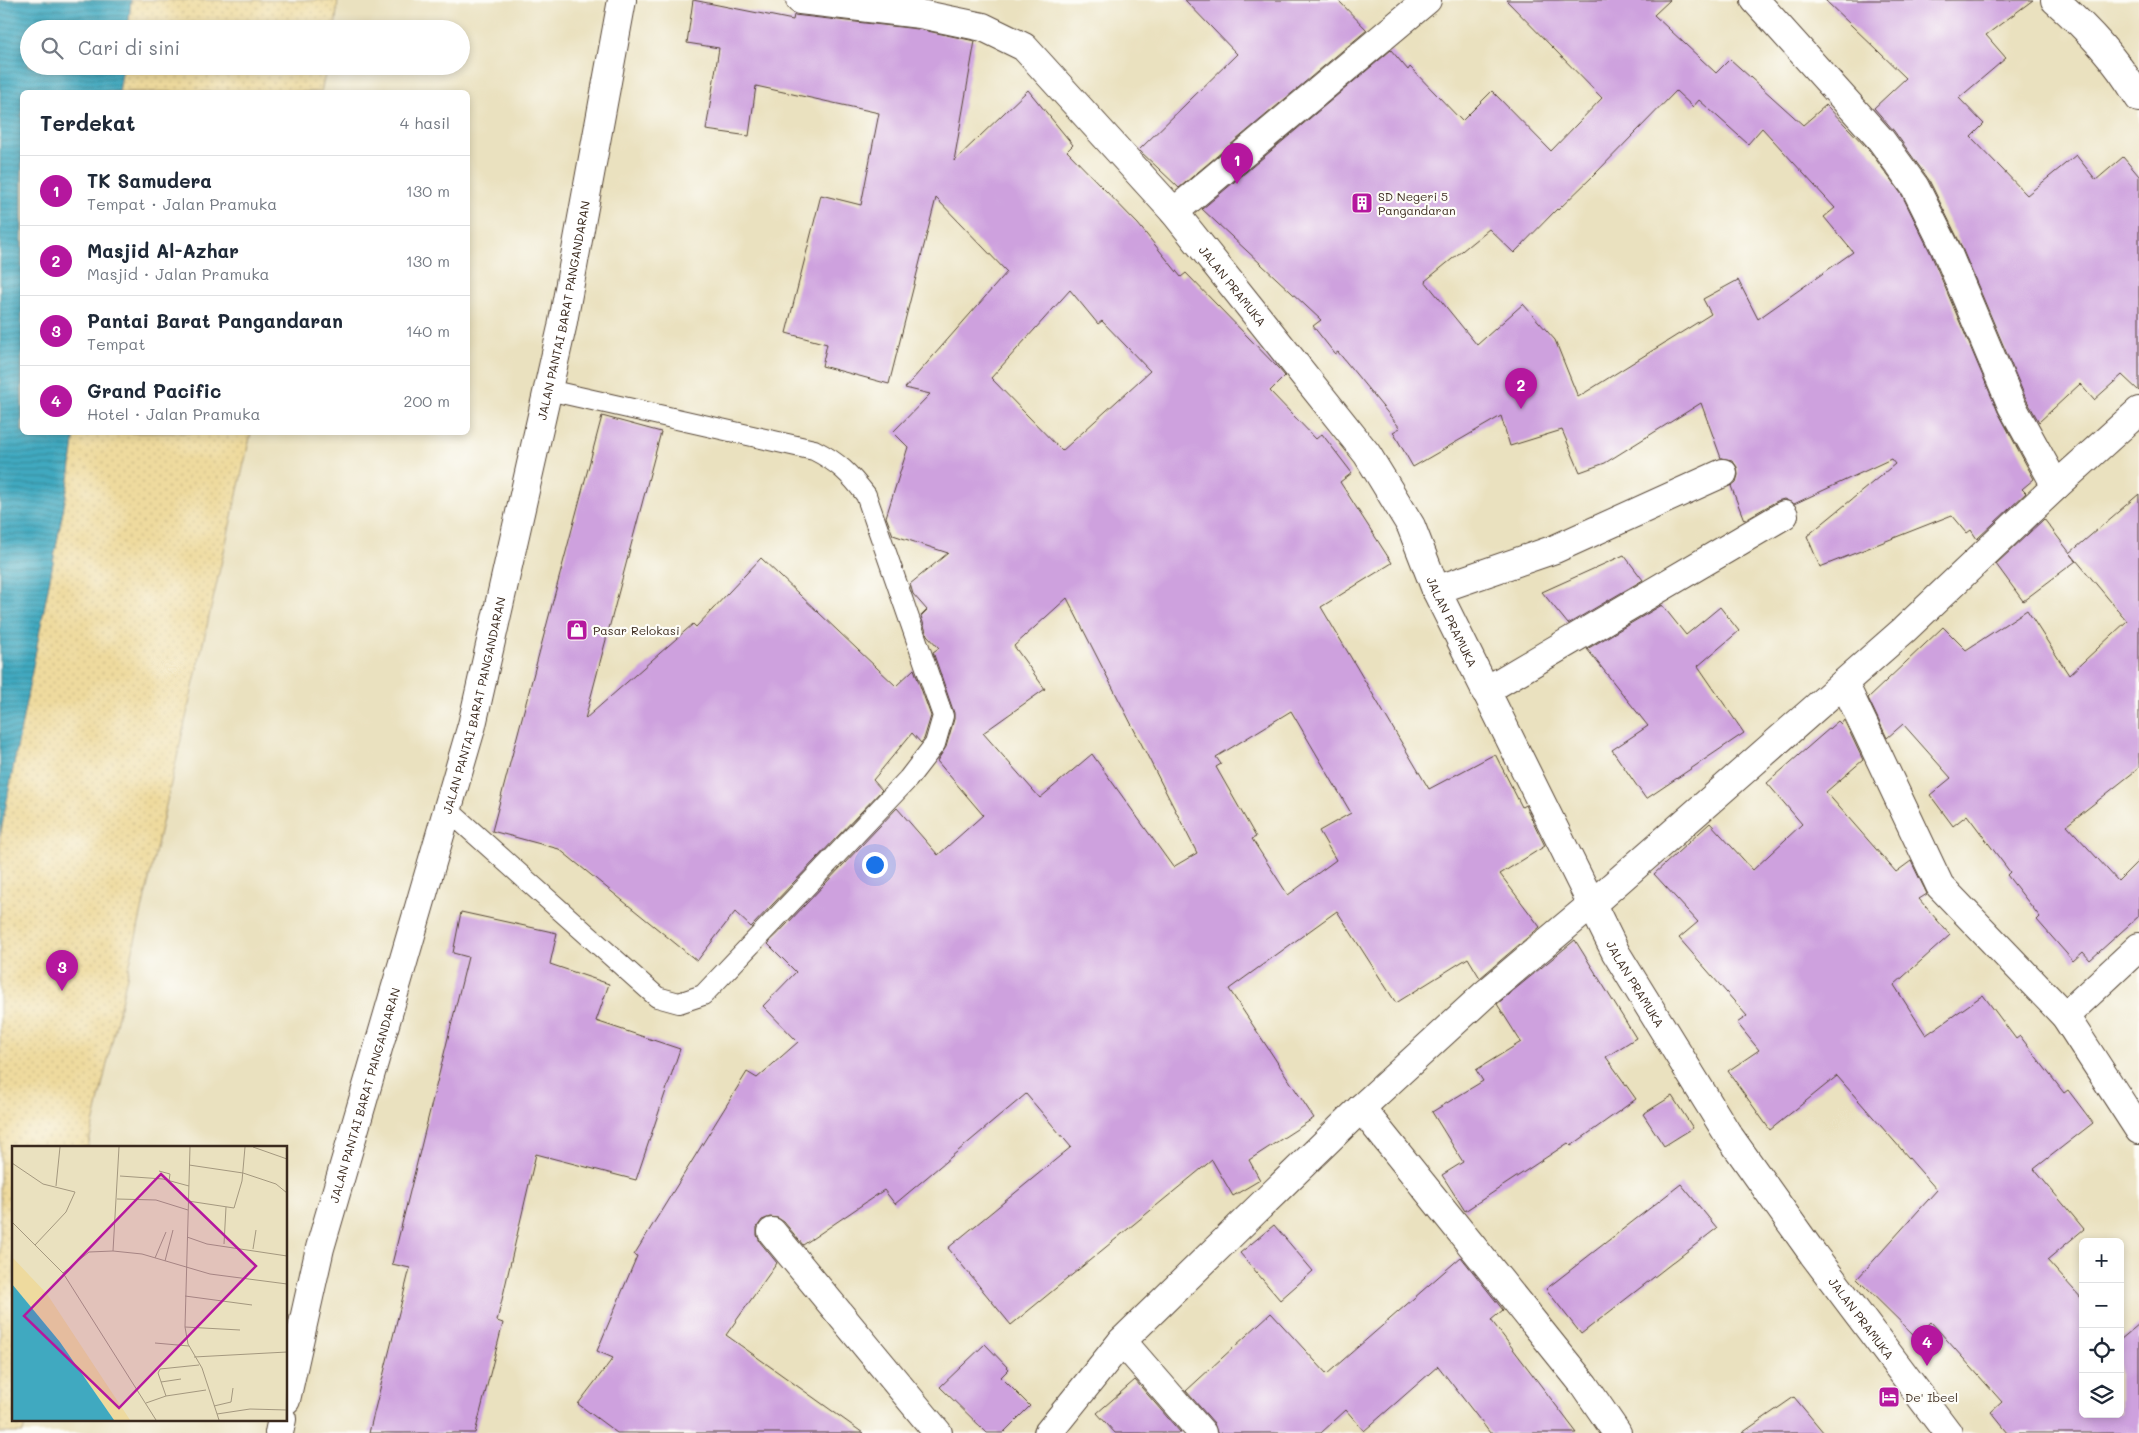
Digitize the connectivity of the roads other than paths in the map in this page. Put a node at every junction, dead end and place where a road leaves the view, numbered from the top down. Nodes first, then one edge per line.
1 (622, 0) edge
2 (800, 0) edge
3 (1426, 0) edge
4 (1755, 0) edge
5 (2055, 0) edge
6 (2139, 98) edge
7 (1174, 212) junction
8 (548, 390) junction
9 (2138, 415) edge
10 (1723, 473) dead end
11 (2056, 486) junction
12 (1784, 515) dead end
13 (1436, 590) junction
14 (1844, 683) junction
15 (1484, 691) junction
16 (447, 809) junction
17 (1591, 905) junction
18 (2139, 947) edge
19 (2065, 1016) junction
20 (1361, 1108) junction
21 (2139, 1130) edge
22 (772, 1232) dead end
23 (1122, 1341) junction
24 (288, 1391) edge
25 (282, 1420) edge
26 (279, 1433) edge
27 (938, 1433) edge
28 (1048, 1433) edge
29 (1202, 1433) edge
30 (1617, 1433) edge
31 (1948, 1433) edge

1 - 8 street, JALAN PANTAI BARAT PANGANDARAN
2 - 7 street, JALAN PRAMUKA
3 - 7 street
4 - 11 street
5 - 6 street
7 - 13 street, JALAN PRAMUKA
8 - 16 street, JALAN PANTAI BARAT PANGANDARAN
8 - 16 lane
9 - 11 street
10 - 13 street
11 - 14 street
12 - 15 street
13 - 15 street, JALAN PRAMUKA
14 - 17 street
14 - 19 street
15 - 17 street, JALAN PRAMUKA
16 - 24 street, JALAN PANTAI BARAT PANGANDARAN
17 - 20 street
17 - 31 street, JALAN PRAMUKA
18 - 19 street
19 - 21 street
20 - 23 street
20 - 30 street
22 - 27 street
23 - 28 street
23 - 29 street
25 - 26 street

